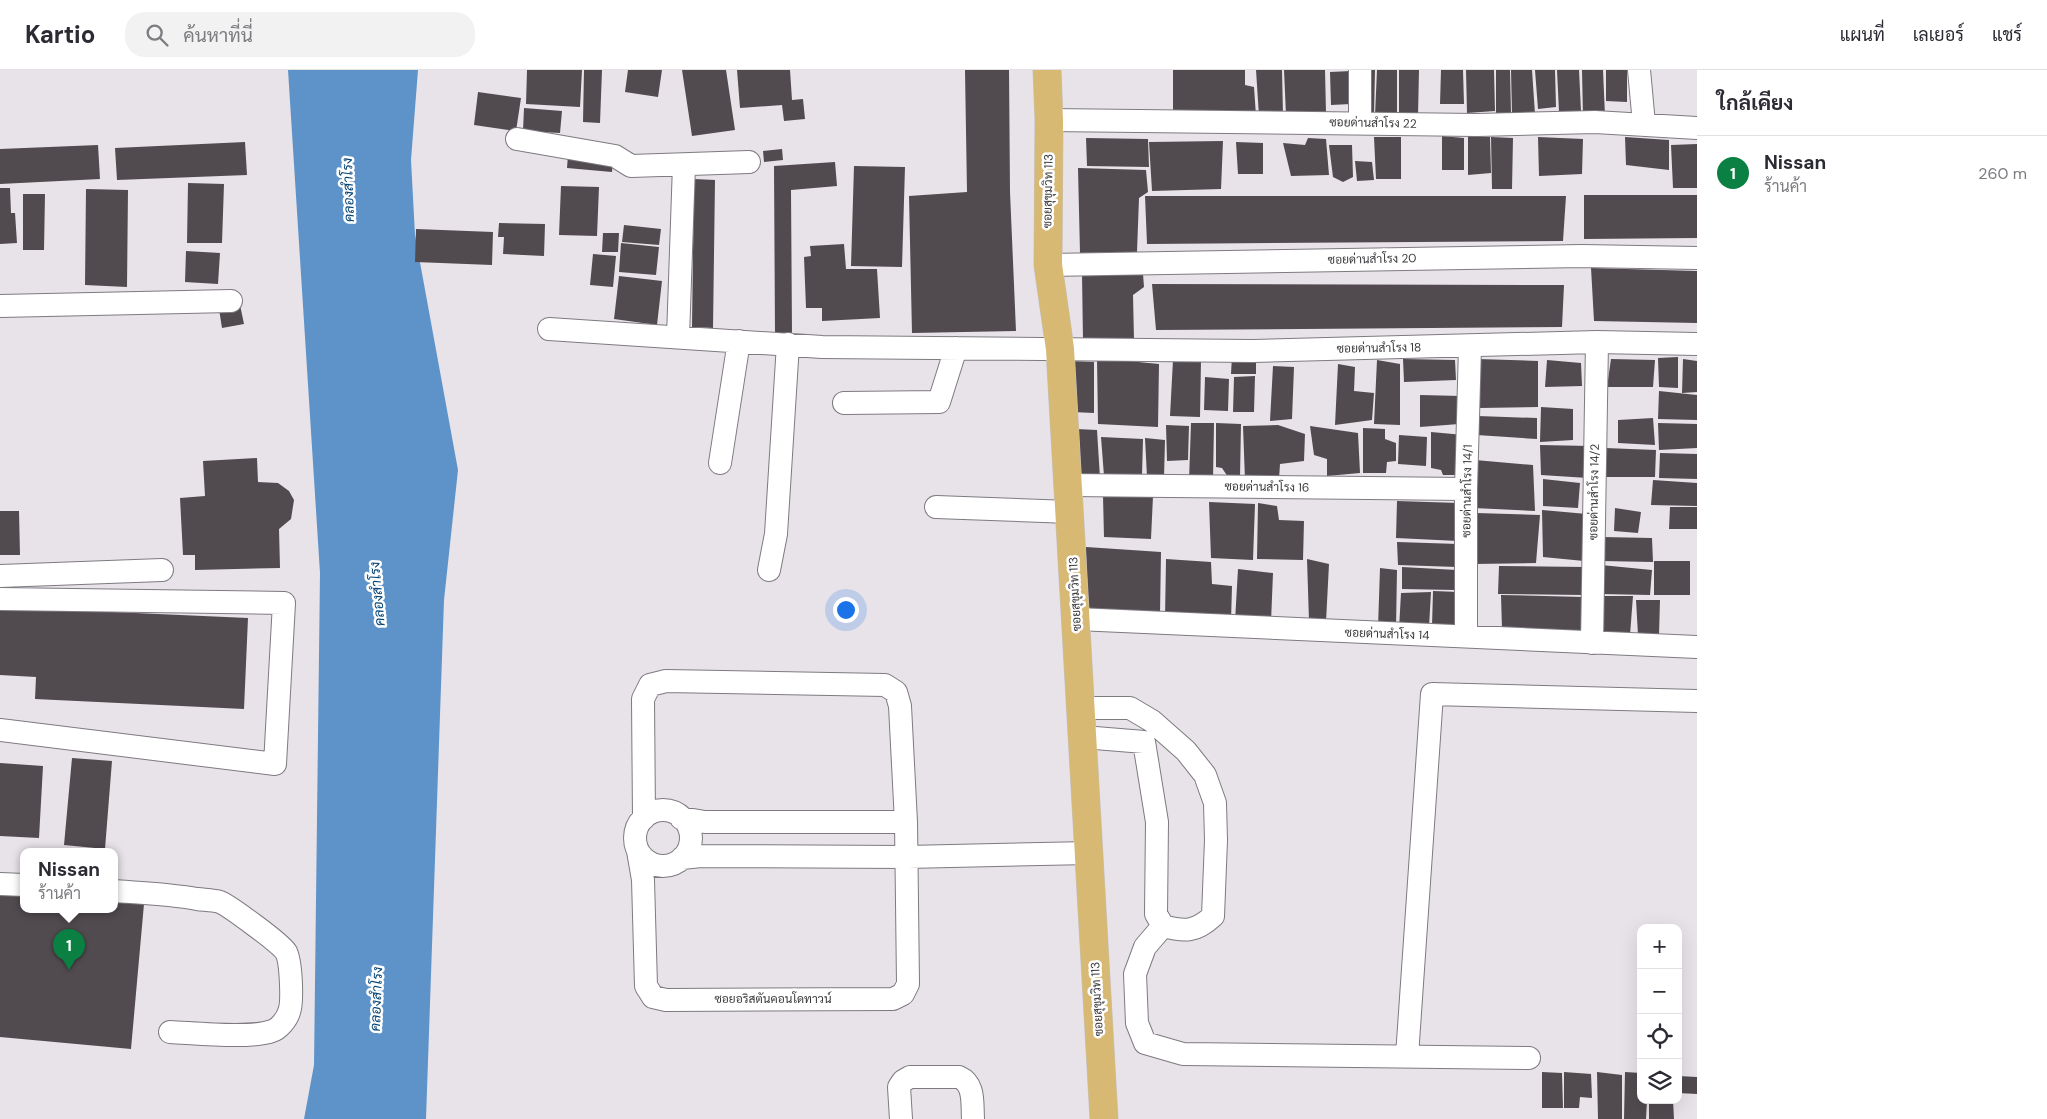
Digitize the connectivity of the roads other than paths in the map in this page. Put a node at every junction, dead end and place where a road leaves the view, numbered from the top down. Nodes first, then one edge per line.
1 (1046, 70) edge
2 (1360, 70) edge
3 (1639, 70) edge
4 (1049, 120) junction
5 (1360, 123) junction
6 (1644, 124) junction
7 (1697, 128) edge
8 (517, 139) dead end
9 (749, 162) dead end
10 (684, 164) junction
11 (1697, 258) edge
12 (1048, 265) junction
13 (232, 301) dead end
14 (0, 306) edge
15 (549, 329) dead end
16 (678, 337) junction
17 (739, 341) junction
18 (1597, 342) junction
19 (788, 344) junction
20 (1697, 344) edge
21 (1470, 346) junction
22 (956, 348) junction
23 (1060, 349) junction
24 (844, 404) dead end
25 (720, 463) dead end
26 (1069, 485) junction
27 (1466, 489) junction
28 (936, 507) dead end
29 (1070, 512) junction
30 (162, 570) dead end
31 (769, 570) dead end
32 (0, 576) edge
33 (0, 599) edge
34 (1077, 619) junction
35 (1466, 636) junction
36 (1592, 643) junction
37 (1697, 647) edge
38 (1697, 701) edge
39 (1081, 708) junction
40 (0, 730) edge
41 (1082, 737) junction
42 (644, 818) junction
43 (682, 818) junction
44 (906, 822) junction
45 (638, 851) junction
46 (1089, 853) junction
47 (906, 857) junction
48 (682, 858) junction
49 (0, 884) edge
50 (20, 885) edge
51 (118, 891) edge
52 (1163, 926) junction
53 (170, 1032) dead end
54 (1407, 1056) junction
55 (1528, 1058) dead end
56 (901, 1119) edge
57 (973, 1119) edge
58 (1104, 1119) edge

1 - 4 main road, ซอยสุขุมวิท 113
2 - 5 street
3 - 6 street
4 - 5 street, ซอยด่านสำโรง 22
4 - 12 main road, ซอยสุขุมวิท 113
5 - 6 street, ซอยด่านสำโรง 22
6 - 7 street, ซอยด่านสำโรง 22
8 - 10 street
9 - 10 street
10 - 16 street
11 - 12 street, ซอยด่านสำโรง 20
12 - 23 main road, ซอยสุขุมวิท 113
13 - 14 street
15 - 16 street, ซอยด่านสำโรง 18
16 - 17 street, ซอยด่านสำโรง 18
17 - 19 street, ซอยด่านสำโรง 18
17 - 25 street
18 - 20 street, ซอยด่านสำโรง 18
18 - 21 street, ซอยด่านสำโรง 18
18 - 36 street, ซอยด่านสำโรง 14/2
19 - 22 street, ซอยด่านสำโรง 18
19 - 31 street
21 - 23 street, ซอยด่านสำโรง 18
21 - 27 street, ซอยด่านสำโรง 14/1
22 - 23 street, ซอยด่านสำโรง 18
22 - 24 street
23 - 26 main road, ซอยสุขุมวิท 113
26 - 27 street, ซอยด่านสำโรง 16
26 - 29 main road, ซอยสุขุมวิท 113
27 - 35 street, ซอยด่านสำโรง 14/1
28 - 29 street
29 - 34 main road, ซอยสุขุมวิท 113
30 - 32 street
33 - 40 street
34 - 35 street, ซอยด่านสำโรง 14
34 - 39 main road, ซอยสุขุมวิท 113
35 - 36 street, ซอยด่านสำโรง 14
36 - 37 street, ซอยด่านสำโรง 14
38 - 54 street
39 - 41 main road, ซอยสุขุมวิท 113
39 - 52 street
41 - 46 main road, ซอยสุขุมวิท 113
41 - 52 street
42 - 43 street
42 - 44 street, ซอยอริสตันคอนโดทาวน์
42 - 45 street, ซอยอริสตันคอนโดทาวน์
43 - 44 street
43 - 48 street
44 - 47 street, ซอยอริสตันคอนโดทาวน์
45 - 47 street, ซอยอริสตันคอนโดทาวน์
45 - 48 street
46 - 47 street
46 - 58 main road, ซอยสุขุมวิท 113
47 - 48 street
49 - 50 street
51 - 53 street
52 - 54 street
54 - 55 street
56 - 57 street

